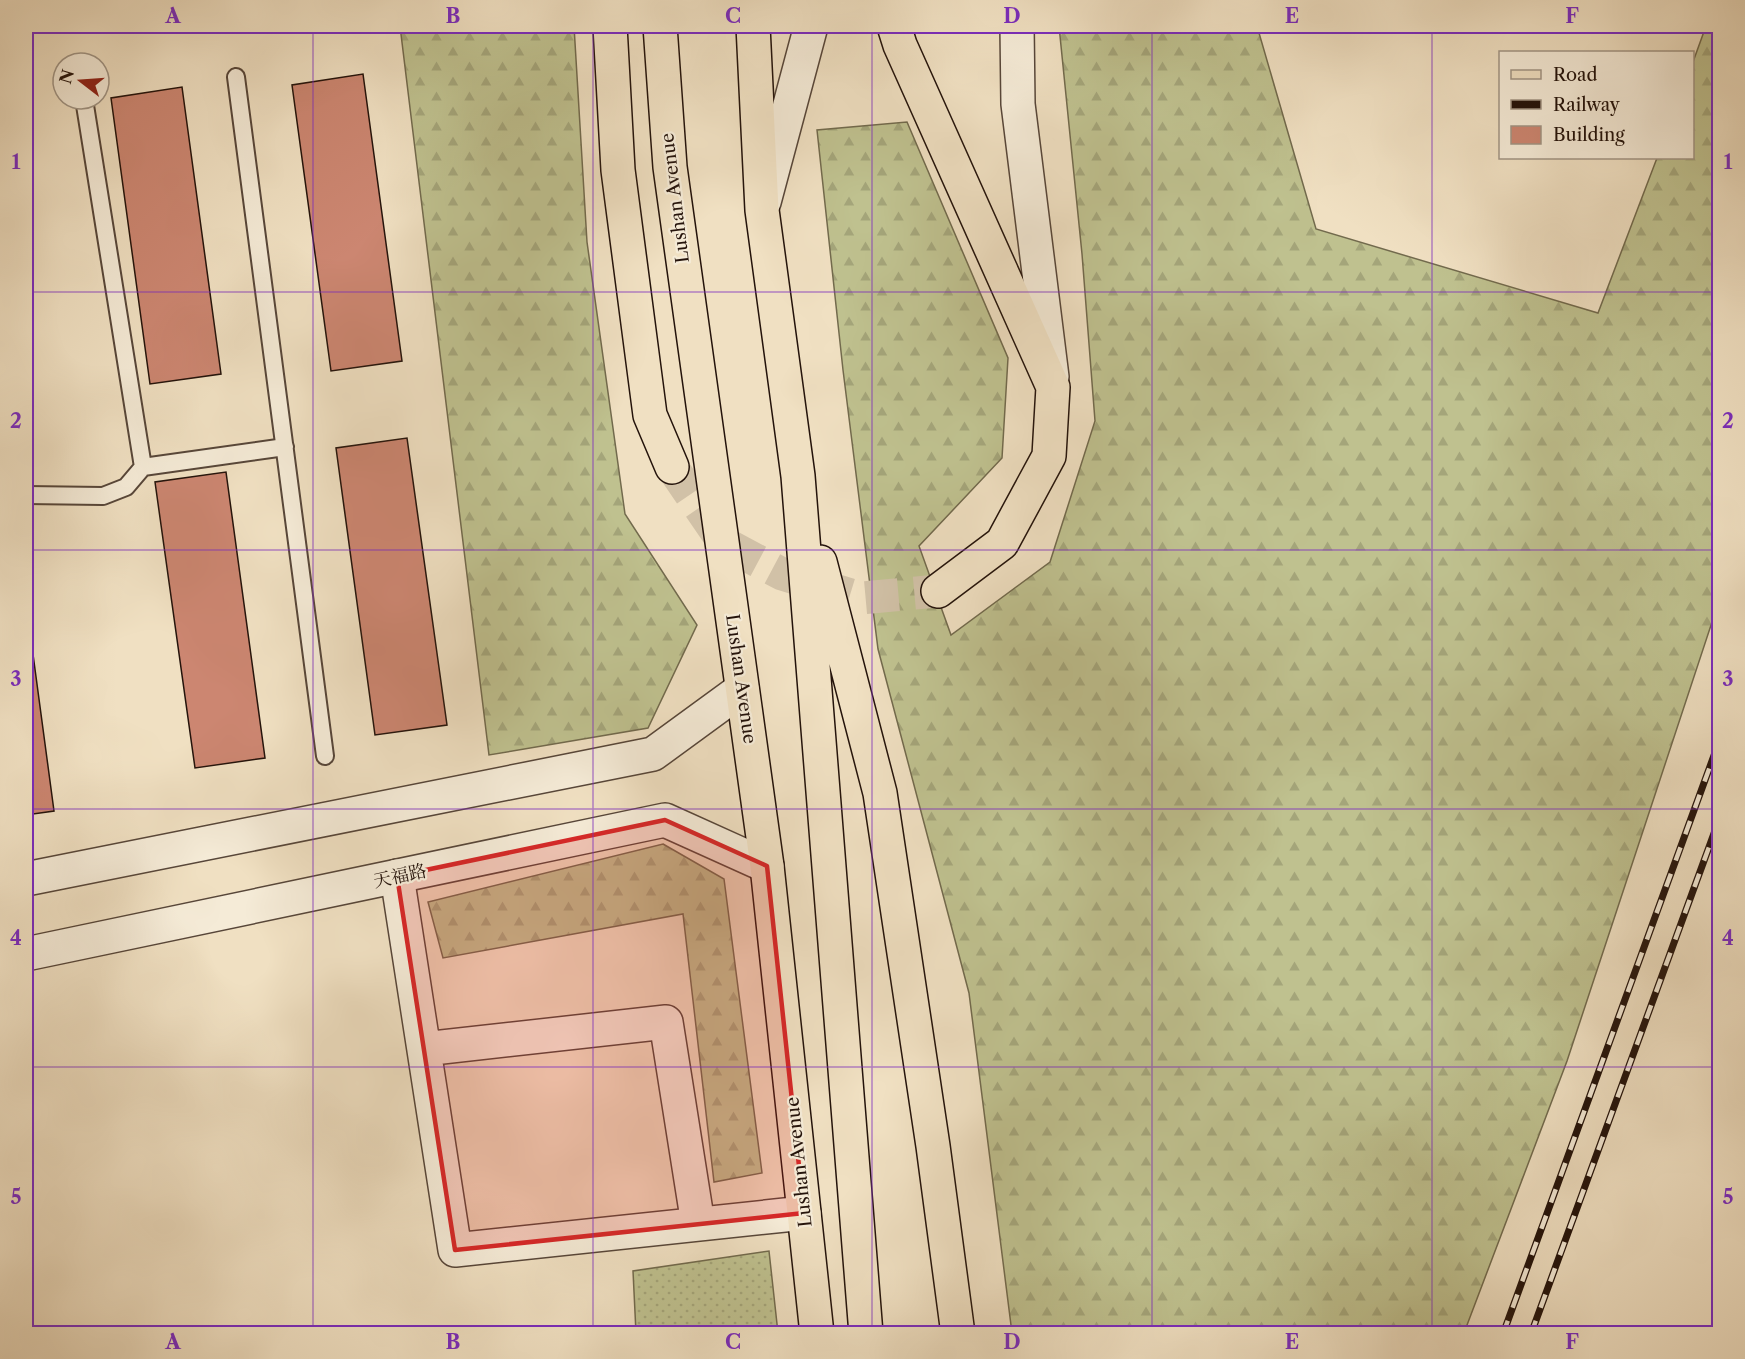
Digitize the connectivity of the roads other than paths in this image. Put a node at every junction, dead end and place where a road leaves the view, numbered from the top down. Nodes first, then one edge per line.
1 (610, 26) edge
2 (660, 26) edge
3 (753, 26) edge
4 (811, 26) edge
5 (894, 26) edge
6 (1017, 26) edge
7 (236, 77) dead end
8 (86, 111) edge
9 (762, 210) junction
10 (1053, 387) junction
11 (285, 447) junction
12 (143, 467) junction
13 (672, 467) tunnel mouth
14 (798, 476) junction
15 (26, 495) edge
16 (938, 591) tunnel mouth
17 (742, 689) junction
18 (325, 756) dead end
19 (767, 866) junction
20 (397, 876) junction
21 (26, 879) edge
22 (26, 954) edge
23 (424, 1048) junction
24 (804, 1213) junction
25 (698, 1224) junction
26 (817, 1334) edge
27 (866, 1334) edge
28 (958, 1334) edge

1 - 13 main road
2 - 17 main road, Lushan Avenue
3 - 9 main road
4 - 9 street
5 - 10 main road
6 - 10 street
7 - 11 lane
8 - 12 lane
9 - 14 main road
10 - 16 main road
11 - 12 lane
11 - 18 lane
12 - 15 lane
14 - 27 main road
14 - 28 main road
17 - 19 main road, Lushan Avenue
17 - 21 street
19 - 20 street, 天福路
19 - 24 main road, Lushan Avenue
20 - 22 street, 天福路
20 - 23 street
23 - 25 street
23 - 25 street
24 - 25 street
24 - 26 main road, Lushan Avenue

